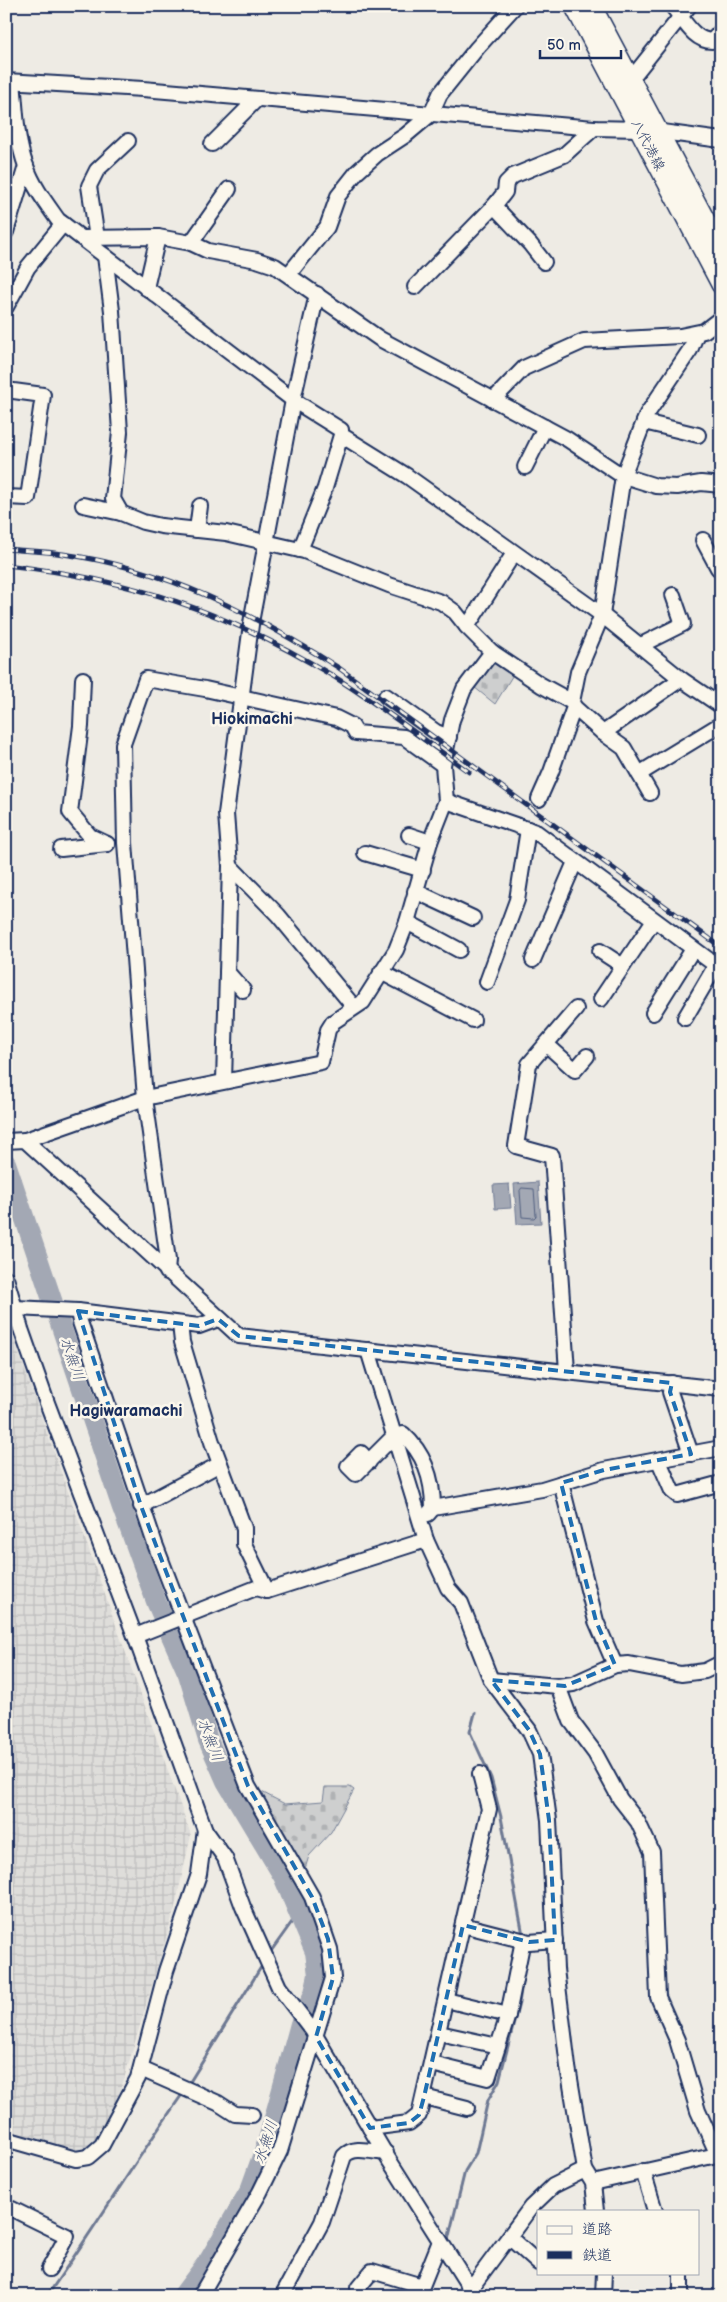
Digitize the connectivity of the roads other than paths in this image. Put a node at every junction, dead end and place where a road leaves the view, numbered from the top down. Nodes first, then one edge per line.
1 (515, 6) edge
2 (574, 6) edge
3 (592, 6) edge
4 (681, 10) edge
5 (720, 34) edge
6 (631, 79) junction
7 (10, 81) edge
8 (256, 100) junction
9 (431, 114) junction
10 (594, 128) junction
11 (640, 129) junction
12 (660, 132) junction
13 (721, 140) edge
14 (128, 141) dead end
15 (212, 144) dead end
16 (26, 166) junction
17 (229, 188) dead end
18 (494, 206) junction
19 (63, 224) junction
20 (6, 232) edge
21 (158, 237) junction
22 (82, 238) junction
23 (97, 238) junction
24 (191, 243) junction
25 (721, 249) edge
26 (105, 256) junction
27 (544, 262) dead end
28 (289, 274) junction
29 (721, 285) edge
30 (415, 287) dead end
31 (146, 288) junction
32 (317, 294) junction
33 (6, 307) edge
34 (721, 318) edge
35 (696, 333) junction
36 (6, 390) edge
37 (293, 400) junction
38 (493, 400) junction
39 (644, 422) junction
40 (545, 427) junction
41 (341, 434) junction
42 (698, 435) dead end
43 (525, 467) dead end
44 (623, 476) junction
45 (721, 484) edge
46 (6, 497) edge
47 (82, 505) dead end
48 (200, 506) dead end
49 (121, 513) junction
50 (197, 530) junction
51 (703, 540) dead end
52 (266, 542) junction
53 (300, 550) junction
54 (514, 553) junction
55 (720, 569) edge
56 (673, 595) dead end
57 (602, 615) junction
58 (467, 627) junction
59 (641, 645) junction
60 (492, 652) junction
61 (83, 679) dead end
62 (681, 679) junction
63 (386, 696) dead end
64 (240, 698) junction
65 (573, 704) junction
66 (721, 706) edge
67 (721, 724) edge
68 (603, 734) junction
69 (449, 737) junction
70 (443, 765) junction
71 (639, 774) junction
72 (650, 793) dead end
73 (539, 799) dead end
74 (446, 801) junction
75 (528, 829) junction
76 (409, 835) dead end
77 (430, 842) junction
78 (125, 843) junction
79 (107, 844) junction
80 (61, 849) dead end
81 (365, 853) dead end
82 (575, 862) junction
83 (230, 866) junction
84 (423, 870) junction
85 (415, 891) junction
86 (473, 918) dead end
87 (654, 920) junction
88 (407, 922) junction
89 (693, 949) junction
90 (459, 950) dead end
91 (600, 950) dead end
92 (538, 956) dead end
93 (623, 966) junction
94 (718, 967) edge
95 (227, 972) junction
96 (381, 972) junction
97 (487, 982) dead end
98 (243, 990) dead end
99 (601, 992) dead end
100 (354, 1007) junction
101 (576, 1009) dead end
102 (653, 1013) dead end
103 (684, 1018) dead end
104 (473, 1020) dead end
105 (546, 1044) junction
106 (587, 1056) dead end
107 (224, 1081) junction
108 (145, 1098) junction
109 (14, 1141) edge
110 (167, 1272) junction
111 (6, 1278) edge
112 (15, 1308) junction
113 (74, 1310) junction
114 (218, 1319) junction
115 (180, 1324) junction
116 (368, 1350) junction
117 (567, 1371) junction
118 (672, 1383) junction
119 (720, 1390) edge
120 (394, 1436) junction
121 (721, 1448) edge
122 (691, 1454) junction
123 (658, 1461) junction
124 (369, 1462) dead end
125 (220, 1464) junction
126 (561, 1483) junction
127 (721, 1483) edge
128 (141, 1506) junction
129 (433, 1508) junction
130 (420, 1522) junction
131 (426, 1540) junction
132 (267, 1591) junction
133 (184, 1618) junction
134 (135, 1636) junction
135 (721, 1663) edge
136 (615, 1665) junction
137 (491, 1680) junction
138 (558, 1686) junction
139 (480, 1774) dead end
140 (205, 1830) junction
141 (463, 1925) junction
142 (523, 1940) junction
143 (555, 1940) junction
144 (446, 2000) junction
145 (508, 2015) junction
146 (314, 2033) junction
147 (439, 2033) junction
148 (498, 2046) junction
149 (432, 2064) junction
150 (141, 2069) junction
151 (424, 2097) junction
152 (467, 2108) dead end
153 (252, 2115) dead end
154 (370, 2128) junction
155 (6, 2139) edge
156 (386, 2153) junction
157 (719, 2154) edge
158 (585, 2170) junction
159 (643, 2171) junction
160 (593, 2183) junction
161 (6, 2206) edge
162 (596, 2210) edge
163 (655, 2210) edge
164 (509, 2237) junction
165 (440, 2241) junction
166 (537, 2262) edge
167 (49, 2269) dead end
168 (604, 2274) edge
169 (681, 2274) edge
170 (358, 2288) dead end
171 (471, 2293) edge
172 (200, 2296) edge
173 (282, 2296) edge
174 (603, 2296) edge
175 (681, 2296) edge

1 - 9 street
2 - 11 main road, 八代港線
3 - 6 main road, 八代港線
4 - 5 street
4 - 6 street
6 - 12 main road, 八代港線
7 - 8 street
7 - 16 street
8 - 9 street
8 - 15 street
9 - 10 street
9 - 28 street
10 - 11 street
10 - 18 street
11 - 12 street
11 - 29 main road, 八代港線
12 - 13 street
12 - 25 main road, 八代港線
14 - 23 street
16 - 19 street
16 - 20 street
17 - 24 street
18 - 27 street
18 - 30 street
19 - 22 street
19 - 33 street
21 - 23 street
21 - 24 street
21 - 31 street
22 - 23 street
22 - 26 street
24 - 28 street
26 - 31 street
26 - 49 street
28 - 32 street
31 - 37 street
32 - 37 street
32 - 38 street
34 - 35 street
35 - 38 street
35 - 39 street
36 - 46 street
37 - 41 street
37 - 52 street
38 - 40 street
39 - 42 street
39 - 44 street
40 - 43 street
40 - 44 street
41 - 53 street
41 - 54 street
44 - 45 street
44 - 57 street
47 - 49 street
48 - 50 street
49 - 50 street
50 - 52 street
51 - 55 street
52 - 53 street
52 - 64 street
53 - 58 street
54 - 57 street
54 - 58 street
56 - 59 street
57 - 59 street
57 - 65 street
58 - 60 street
59 - 62 street
60 - 65 street
60 - 69 street
61 - 79 street
62 - 66 street
62 - 68 street
63 - 69 street
64 - 70 street
64 - 78 street
64 - 83 street
65 - 68 street
65 - 73 street
67 - 71 street
68 - 71 street
69 - 70 street
70 - 74 street
71 - 72 street
74 - 75 street
74 - 77 street
75 - 82 street
75 - 97 street
76 - 77 street
77 - 84 street
78 - 79 street
78 - 108 street
79 - 80 street
81 - 84 street
82 - 87 street
82 - 92 street
83 - 95 street
83 - 100 street
84 - 85 street
85 - 86 street
85 - 88 street
87 - 89 street
87 - 93 street
88 - 90 street
88 - 96 street
89 - 94 street
89 - 102 street
91 - 93 street
93 - 99 street
94 - 103 street
95 - 98 street
95 - 107 street
96 - 100 street
96 - 104 street
100 - 107 street
101 - 105 street
105 - 106 street
105 - 117 street
107 - 108 street
108 - 109 street
108 - 110 street
109 - 110 street
110 - 114 street
111 - 112 street
112 - 113 street
112 - 134 street
113 - 115 street
113 - 128 street
114 - 115 street
114 - 116 street
115 - 125 street
116 - 117 street
116 - 120 street
117 - 118 street
118 - 119 street
118 - 122 street
120 - 124 street
120 - 129 street
120 - 130 street
121 - 122 street
122 - 123 street
123 - 126 street
123 - 127 street
125 - 128 street
125 - 132 street
126 - 129 street
126 - 136 street
128 - 133 street
129 - 130 street
130 - 131 street
131 - 132 street
131 - 137 street
132 - 133 street
133 - 134 street
133 - 146 street
134 - 140 street
135 - 136 street
136 - 138 street
137 - 138 street
137 - 143 street
138 - 157 street
139 - 141 street
140 - 146 street
140 - 150 street
141 - 142 street
141 - 144 street
142 - 143 street
142 - 145 street
143 - 158 street
144 - 145 street
144 - 147 street
145 - 148 street
146 - 154 street
146 - 172 street
147 - 148 street
147 - 149 street
148 - 149 street
149 - 151 street
150 - 153 street
150 - 155 street
151 - 152 street
151 - 154 street
154 - 156 street
156 - 165 street
156 - 173 street
157 - 159 street
158 - 160 street
158 - 164 street
159 - 160 street
159 - 163 street
160 - 162 street
161 - 167 street
164 - 166 street
164 - 171 street
165 - 170 street
165 - 171 street
168 - 174 street
169 - 175 street

